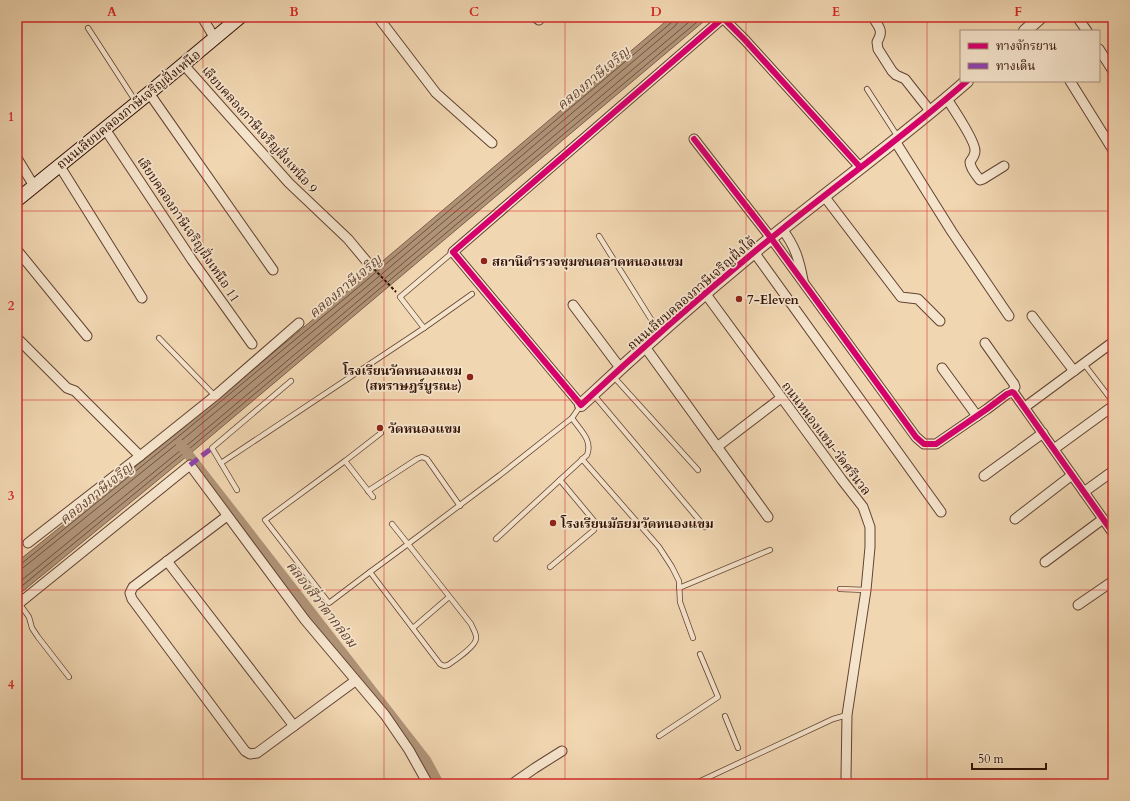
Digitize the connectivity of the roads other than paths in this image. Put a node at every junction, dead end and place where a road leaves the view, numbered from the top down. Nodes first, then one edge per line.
1 (202, 17) edge
2 (240, 17) edge
3 (378, 17) edge
4 (873, 17) edge
5 (1077, 17) edge
6 (724, 18) edge
7 (88, 28) dead end
8 (1086, 30) edge
9 (214, 37) junction
10 (1100, 51) edge
11 (183, 64) junction
12 (1113, 71) edge
13 (967, 82) edge
14 (1071, 82) edge
15 (867, 89) dead end
16 (149, 93) junction
17 (947, 99) junction
18 (137, 104) junction
19 (930, 112) junction
20 (105, 129) junction
21 (694, 139) dead end
22 (897, 140) junction
23 (492, 143) dead end
24 (1113, 150) edge
25 (17, 158) edge
26 (59, 165) junction
27 (1004, 166) dead end
28 (860, 167) junction
29 (34, 186) junction
30 (824, 196) junction
31 (17, 200) edge
32 (782, 229) junction
33 (600, 236) dead end
34 (771, 238) junction
35 (17, 250) edge
36 (453, 252) junction
37 (754, 252) junction
38 (368, 263) road end
39 (273, 270) dead end
40 (803, 283) junction
41 (705, 293) junction
42 (472, 294) dead end
43 (142, 298) dead end
44 (572, 305) dead end
45 (1009, 316) dead end
46 (1032, 316) dead end
47 (940, 321) dead end
48 (299, 323) dead end
49 (424, 328) junction
50 (661, 333) junction
51 (87, 336) dead end
52 (17, 338) edge
53 (159, 338) dead end
54 (1113, 342) edge
55 (985, 343) dead end
56 (252, 344) dead end
57 (645, 347) junction
58 (1084, 364) junction
59 (942, 368) dead end
60 (1074, 371) junction
61 (617, 372) junction
62 (291, 381) dead end
63 (1012, 392) junction
64 (593, 394) junction
65 (215, 396) junction
66 (781, 398) junction
67 (1113, 402) edge
68 (581, 405) junction
69 (1113, 406) edge
70 (1025, 407) junction
71 (977, 416) junction
72 (572, 418) junction
73 (381, 433) dead end
74 (1043, 433) junction
75 (717, 447) junction
76 (1054, 449) junction
77 (140, 456) junction
78 (582, 459) junction
79 (346, 461) junction
80 (221, 463) junction
81 (698, 470) dead end
82 (1113, 471) edge
83 (1072, 475) junction
84 (984, 476) dead end
85 (560, 480) junction
86 (237, 490) dead end
87 (368, 491) junction
88 (1084, 492) junction
89 (373, 497) dead end
90 (460, 506) junction
91 (941, 512) dead end
92 (227, 516) junction
93 (768, 517) dead end
94 (1015, 519) dead end
95 (1103, 519) junction
96 (392, 524) dead end
97 (705, 527) dead end
98 (1113, 533) edge
99 (496, 539) dead end
100 (28, 543) dead end
101 (408, 544) junction
102 (770, 550) dead end
103 (167, 561) junction
104 (1045, 562) dead end
105 (550, 567) dead end
106 (370, 572) junction
107 (1113, 581) edge
108 (679, 588) junction
109 (840, 589) dead end
110 (866, 590) junction
111 (450, 597) junction
112 (18, 604) edge
113 (1078, 605) dead end
114 (413, 628) junction
115 (693, 638) dead end
116 (700, 654) dead end
117 (69, 677) dead end
118 (355, 681) junction
119 (847, 715) junction
120 (725, 716) dead end
121 (294, 726) junction
122 (660, 736) dead end
123 (738, 748) dead end
124 (562, 751) dead end
125 (428, 784) edge
126 (512, 784) edge
127 (694, 784) edge
128 (847, 784) edge

1 - 9 street
2 - 9 main road, ถนนเลียบคลองภาษีเจริญฝั่งเหนือ
3 - 23 street
4 - 19 street
5 - 8 street
6 - 28 street
6 - 36 street
7 - 18 lane
9 - 11 main road, ถนนเลียบคลองภาษีเจริญฝั่งเหนือ
10 - 12 street
11 - 16 main road, ถนนเลียบคลองภาษีเจริญฝั่งเหนือ
11 - 38 street, เลียบคลองภาษีเจริญฝั่งเหนือ 9
13 - 17 street, ถนนเลียบคลองภาษีเจริญฝั่งใต้
14 - 24 street
15 - 22 lane
16 - 18 main road, ถนนเลียบคลองภาษีเจริญฝั่งเหนือ
16 - 39 street
17 - 19 street, ถนนเลียบคลองภาษีเจริญฝั่งใต้
17 - 27 street
18 - 20 main road, ถนนเลียบคลองภาษีเจริญฝั่งเหนือ
19 - 22 street, ถนนเลียบคลองภาษีเจริญฝั่งใต้
20 - 26 main road, ถนนเลียบคลองภาษีเจริญฝั่งเหนือ
20 - 56 street, เลียบคลองภาษีเจริญฝั่งเหนือ 11
21 - 34 street
22 - 28 street, ถนนเลียบคลองภาษีเจริญฝั่งใต้
22 - 45 street
25 - 29 street
26 - 29 main road, ถนนเลียบคลองภาษีเจริญฝั่งเหนือ
26 - 43 street
28 - 30 street, ถนนเลียบคลองภาษีเจริญฝั่งใต้
29 - 31 main road, ถนนเลียบคลองภาษีเจริญฝั่งเหนือ
30 - 32 street, ถนนเลียบคลองภาษีเจริญฝั่งใต้
30 - 47 street
32 - 34 street, ถนนเลียบคลองภาษีเจริญฝั่งใต้
32 - 40 street
33 - 50 lane
34 - 37 street, ถนนเลียบคลองภาษีเจริญฝั่งใต้
34 - 40 street
35 - 51 street
36 - 49 lane
36 - 68 street
37 - 41 street, ถนนเลียบคลองภาษีเจริญฝั่งใต้
37 - 91 street
40 - 71 street
41 - 50 street, ถนนเลียบคลองภาษีเจริญฝั่งใต้
41 - 66 street, ถนนหนองแขม-วัดศรีนวล
42 - 49 lane
44 - 61 street
46 - 60 street
48 - 65 street
49 - 80 lane
50 - 57 street, ถนนเลียบคลองภาษีเจริญฝั่งใต้
52 - 77 street
53 - 65 lane
54 - 58 street
55 - 63 street
57 - 61 street, ถนนเลียบคลองภาษีเจริญฝั่งใต้
57 - 75 street
58 - 60 street
58 - 67 lane
59 - 71 street
60 - 70 street
61 - 64 street, ถนนเลียบคลองภาษีเจริญฝั่งใต้
61 - 81 lane
62 - 80 lane
63 - 70 street
63 - 71 street
64 - 68 street, ถนนเลียบคลองภาษีเจริญฝั่งใต้
64 - 97 lane
65 - 77 street
66 - 75 street
66 - 110 street, ถนนหนองแขม-วัดศรีนวล
68 - 72 lane
69 - 76 street
70 - 74 street
72 - 78 lane
72 - 90 lane
73 - 79 lane
74 - 76 street
74 - 84 street
75 - 93 street
76 - 83 street
77 - 100 street
78 - 85 lane
78 - 108 lane
79 - 87 lane
79 - 106 lane
80 - 86 lane
82 - 88 street
83 - 88 street
83 - 94 street
85 - 99 lane
85 - 105 lane
87 - 89 lane
87 - 90 lane
88 - 95 street
90 - 101 lane
92 - 103 street
92 - 112 street
92 - 118 street
95 - 98 street
95 - 104 street
96 - 101 lane
101 - 106 lane
101 - 111 lane
102 - 108 lane
103 - 121 street
103 - 121 street
106 - 114 lane
107 - 113 street
108 - 115 lane
109 - 110 lane
110 - 119 street, ถนนหนองแขม-วัดศรีนวล
111 - 114 lane
111 - 114 lane
112 - 117 lane
116 - 122 lane
118 - 121 street
118 - 125 street
119 - 127 lane
119 - 128 street, ถนนหนองแขม-วัดศรีนวล
120 - 123 lane
124 - 126 street

